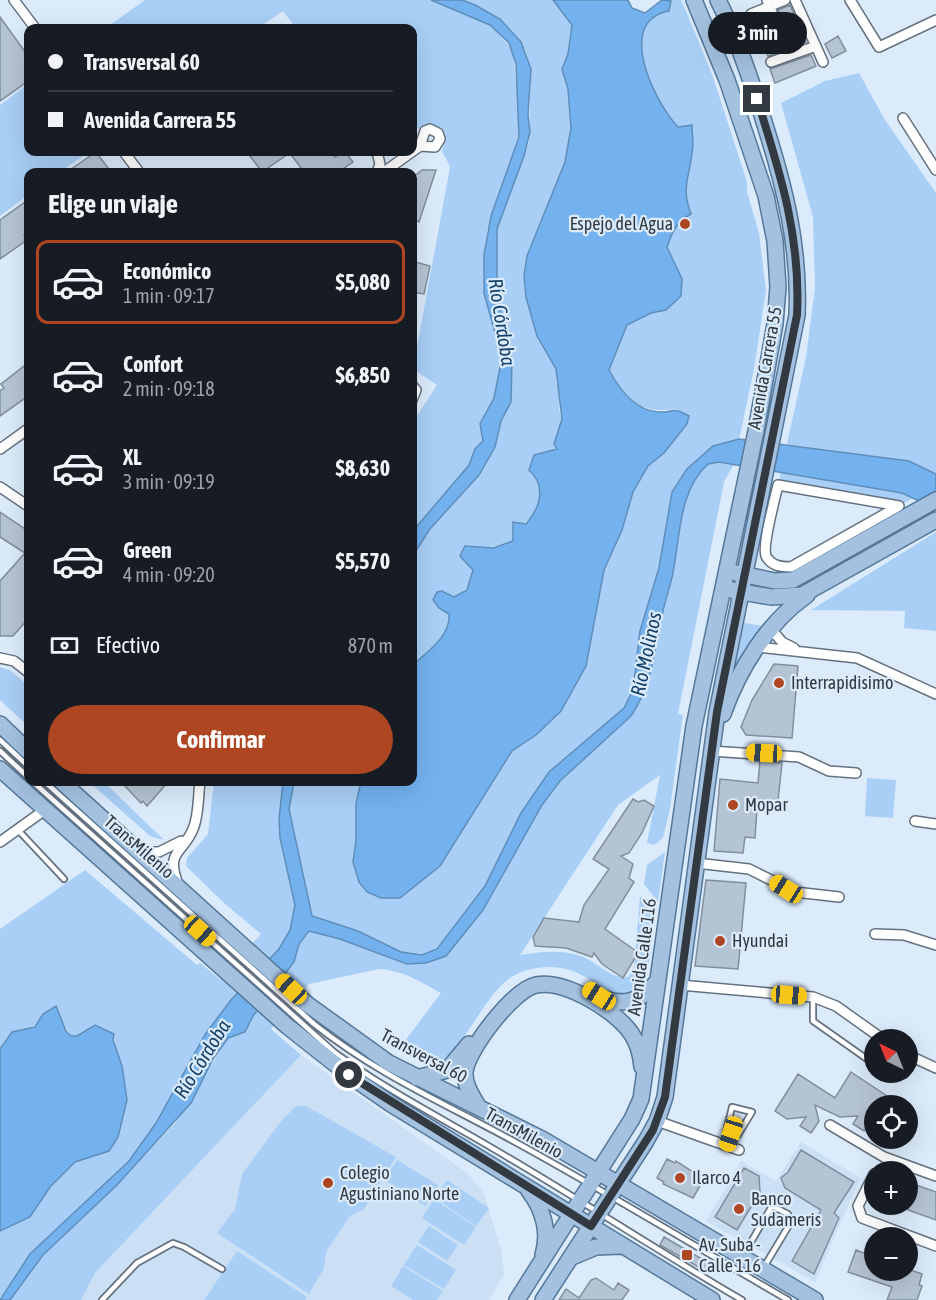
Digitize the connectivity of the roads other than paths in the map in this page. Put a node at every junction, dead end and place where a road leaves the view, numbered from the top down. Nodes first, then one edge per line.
1 (14, 0) edge
2 (694, 0) edge
3 (718, 0) edge
4 (784, 0) edge
5 (795, 0) edge
6 (850, 0) edge
7 (768, 3) edge
8 (751, 14) dead end
9 (936, 20) edge
10 (32, 24) edge
11 (816, 46) junction
12 (790, 55) junction
13 (771, 62) dead end
14 (824, 62) dead end
15 (903, 118) dead end
16 (420, 146) dead end
17 (417, 148) edge
18 (406, 156) edge
19 (389, 168) edge
20 (936, 170) edge
21 (24, 432) edge
22 (0, 449) edge
23 (778, 485) joint
24 (0, 487) edge
25 (24, 503) edge
26 (930, 504) edge
27 (936, 520) edge
28 (725, 570) junction
29 (744, 574) junction
30 (722, 588) junction
31 (813, 591) junction
32 (741, 592) junction
33 (771, 629) junction
34 (758, 647) junction
35 (802, 652) junction
36 (0, 658) edge
37 (24, 669) edge
38 (936, 694) edge
39 (0, 724) edge
40 (0, 740) edge
41 (24, 747) edge
42 (0, 751) edge
43 (711, 751) junction
44 (24, 762) edge
45 (0, 769) edge
46 (24, 773) edge
47 (856, 773) dead end
48 (37, 786) edge
49 (50, 786) edge
50 (67, 786) edge
51 (199, 786) edge
52 (46, 809) junction
53 (915, 821) dead end
54 (936, 824) edge
55 (18, 830) junction
56 (186, 838) junction
57 (0, 842) edge
58 (140, 852) junction
59 (696, 863) junction
60 (64, 879) dead end
61 (179, 886) junction
62 (839, 897) dead end
63 (875, 934) dead end
64 (936, 945) edge
65 (240, 949) junction
66 (227, 963) junction
67 (659, 978) junction
68 (680, 985) junction
69 (813, 997) junction
70 (304, 1008) junction
71 (291, 1022) junction
72 (868, 1029) edge
73 (864, 1057) edge
74 (918, 1060) edge
75 (936, 1068) edge
76 (417, 1078) junction
77 (644, 1081) junction
78 (478, 1106) junction
79 (657, 1121) junction
80 (830, 1125) dead end
81 (731, 1134) junction
82 (727, 1145) junction
83 (739, 1150) dead end
84 (884, 1156) junction
85 (881, 1161) edge
86 (936, 1176) edge
87 (594, 1179) junction
88 (518, 1180) junction
89 (614, 1191) junction
90 (864, 1194) edge
91 (576, 1208) junction
92 (595, 1220) junction
93 (621, 1246) junction
94 (936, 1246) edge
95 (742, 1257) junction
96 (569, 1259) junction
97 (539, 1265) junction
98 (222, 1269) dead end
99 (762, 1270) junction
100 (102, 1300) edge
101 (517, 1300) edge
102 (543, 1300) edge
103 (712, 1300) edge
104 (742, 1300) edge
105 (788, 1300) edge
106 (815, 1300) edge

1 - 10 street
2 - 28 main road, Avenida Carrera 55
3 - 29 main road, Avenida Carrera 55
4 - 7 street
5 - 11 street
6 - 9 street
7 - 8 street
7 - 12 street
11 - 12 street
11 - 14 street
12 - 13 street
15 - 20 street
16 - 17 street
18 - 19 street
21 - 22 street
23 - 23 street
24 - 25 street
26 - 29 main road
27 - 31 main road
28 - 29 main road
28 - 30 main road, Avenida Calle 116
29 - 32 main road
30 - 32 main road
30 - 67 main road, Avenida Calle 116
31 - 32 main road
31 - 33 main road
32 - 43 main road
33 - 34 main road
33 - 35 street
34 - 35 street
34 - 43 main road
35 - 38 street
36 - 37 street
39 - 41 main road
40 - 44 lane
42 - 46 lane
43 - 47 street
43 - 59 main road
45 - 52 main road
48 - 66 lane, TransMilenio
49 - 65 lane, TransMilenio
50 - 58 main road, Transversal 60
51 - 56 street
52 - 55 street
52 - 66 main road
53 - 54 street
55 - 57 street
55 - 60 lane
56 - 58 street
56 - 61 street
58 - 61 main road, Transversal 60
59 - 62 street
59 - 68 main road
61 - 65 main road, Transversal 60
63 - 64 street
65 - 70 main road, Transversal 60
66 - 71 main road
67 - 76 main road
67 - 77 main road, Avenida Calle 116
68 - 69 street
68 - 79 main road
69 - 72 street
69 - 73 lane
70 - 76 main road, Transversal 60
70 - 87 lane, TransMilenio
71 - 88 main road
71 - 91 lane, TransMilenio
74 - 75 street
76 - 78 main road, Transversal 60
77 - 78 main road
77 - 87 main road, Avenida Calle 116
78 - 87 main road, Transversal 60
79 - 82 street
79 - 89 main road
80 - 84 street
81 - 81 lane
81 - 82 lane
82 - 83 street
84 - 85 street
84 - 86 street
87 - 89 main road, Transversal 60
87 - 91 main road, Avenida Calle 116
88 - 91 main road
88 - 97 main road
89 - 92 main road
89 - 95 main road, Transversal 60
89 - 105 lane
90 - 94 street
91 - 92 main road
91 - 97 main road, Avenida Calle 116
92 - 93 main road
92 - 96 main road
92 - 104 lane
93 - 96 main road
93 - 103 main road
95 - 99 main road, Transversal 60
95 - 99 lane
96 - 102 main road
97 - 101 main road, Avenida Calle 116
98 - 100 lane
99 - 106 main road, Transversal 60

